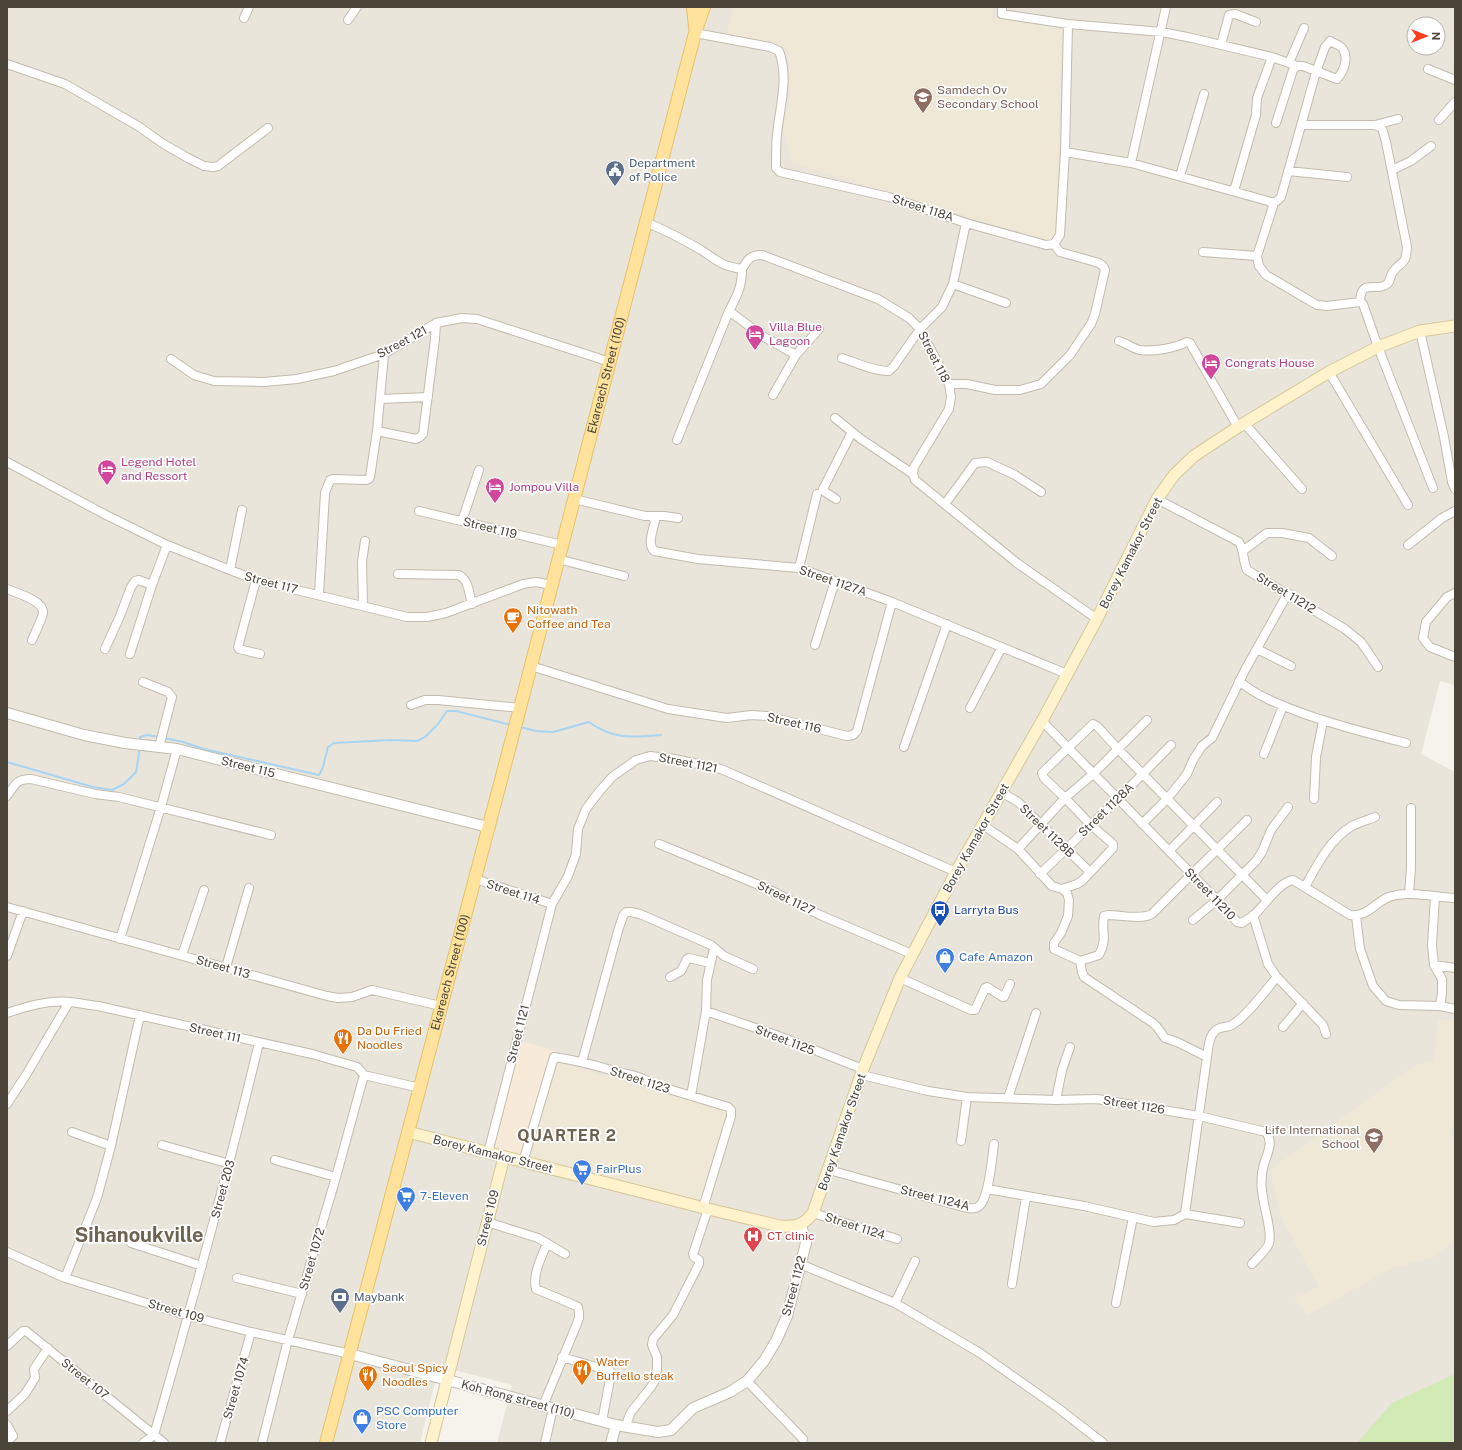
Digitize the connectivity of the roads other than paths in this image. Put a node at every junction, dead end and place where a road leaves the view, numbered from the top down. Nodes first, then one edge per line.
1 (249, 7) edge
2 (357, 7) edge
3 (693, 7) edge
4 (704, 7) edge
5 (1002, 7) edge
6 (1166, 7) edge
7 (244, 18) dead end
8 (348, 20) dead end
9 (1256, 22) dead end
10 (1068, 24) junction
11 (1304, 28) dead end
12 (1162, 32) junction
13 (695, 33) junction
14 (1222, 45) junction
15 (1272, 57) junction
16 (7, 64) edge
17 (1293, 65) junction
18 (1428, 69) dead end
19 (1316, 72) junction
20 (1455, 80) edge
21 (1204, 94) dead end
22 (1455, 102) edge
23 (1398, 119) dead end
24 (1439, 120) dead end
25 (1276, 123) dead end
26 (1301, 125) junction
27 (1375, 125) junction
28 (268, 128) dead end
29 (1431, 146) dead end
30 (1065, 152) junction
31 (1131, 163) junction
32 (1392, 170) junction
33 (1288, 171) junction
34 (1180, 176) junction
35 (1347, 177) dead end
36 (1234, 191) junction
37 (1272, 203) junction
38 (646, 222) junction
39 (966, 223) junction
40 (1054, 244) junction
41 (1203, 252) dead end
42 (1257, 256) junction
43 (742, 269) junction
44 (953, 284) junction
45 (1360, 302) junction
46 (1006, 303) dead end
47 (729, 311) junction
48 (436, 323) junction
49 (1455, 326) edge
50 (819, 329) dead end
51 (920, 329) junction
52 (1420, 331) junction
53 (1119, 341) dead end
54 (1378, 347) junction
55 (384, 354) junction
56 (796, 355) junction
57 (842, 358) dead end
58 (171, 359) dead end
59 (610, 362) junction
60 (1329, 372) junction
61 (949, 384) junction
62 (773, 396) dead end
63 (428, 397) junction
64 (380, 399) junction
65 (835, 418) dead end
66 (1241, 425) junction
67 (377, 431) junction
68 (852, 432) junction
69 (677, 440) dead end
70 (7, 462) edge
71 (479, 470) dead end
72 (912, 474) junction
73 (1434, 488) dead end
74 (1455, 488) edge
75 (1302, 489) dead end
76 (1041, 492) dead end
77 (817, 494) dead end
78 (836, 499) dead end
79 (1158, 499) junction
80 (574, 500) junction
81 (945, 504) junction
82 (1408, 505) dead end
83 (242, 510) dead end
84 (419, 511) dead end
85 (1455, 511) edge
86 (652, 516) junction
87 (678, 518) dead end
88 (462, 521) junction
89 (365, 541) dead end
90 (167, 545) junction
91 (562, 545) junction
92 (1408, 545) dead end
93 (1244, 550) junction
94 (1332, 556) dead end
95 (558, 559) junction
96 (798, 568) junction
97 (230, 570) junction
98 (398, 574) dead end
99 (624, 576) dead end
100 (256, 580) junction
101 (835, 581) junction
102 (152, 585) junction
103 (552, 585) junction
104 (7, 589) edge
105 (1288, 593) junction
106 (1455, 593) edge
107 (319, 595) junction
108 (892, 602) junction
109 (472, 604) junction
110 (363, 605) junction
111 (1097, 619) junction
112 (947, 624) junction
113 (32, 640) dead end
114 (815, 646) dead end
115 (1002, 647) junction
116 (1257, 649) junction
117 (105, 650) dead end
118 (130, 654) dead end
119 (260, 654) dead end
120 (1455, 657) edge
121 (531, 666) junction
122 (1291, 666) dead end
123 (1378, 667) dead end
124 (1067, 674) junction
125 (1240, 681) junction
126 (143, 682) dead end
127 (411, 705) dead end
128 (1283, 706) junction
129 (970, 708) dead end
130 (519, 712) junction
131 (7, 713) edge
132 (1147, 720) dead end
133 (1042, 721) junction
134 (1323, 721) junction
135 (1406, 743) dead end
136 (1171, 745) dead end
137 (155, 746) junction
138 (904, 747) dead end
139 (1068, 748) junction
140 (177, 749) junction
141 (1118, 749) junction
142 (1264, 754) dead end
143 (1093, 774) junction
144 (1143, 774) junction
145 (1002, 792) junction
146 (7, 796) edge
147 (1065, 798) junction
148 (1118, 799) junction
149 (1167, 799) junction
150 (1314, 799) dead end
151 (1217, 802) dead end
152 (161, 807) junction
153 (1288, 807) dead end
154 (1411, 808) dead end
155 (1375, 817) dead end
156 (1247, 820) dead end
157 (1040, 824) junction
158 (1142, 824) junction
159 (983, 825) junction
160 (1090, 825) junction
161 (1194, 825) junction
162 (488, 827) junction
163 (271, 835) dead end
164 (659, 844) dead end
165 (1018, 849) junction
166 (1218, 849) junction
167 (1066, 850) junction
168 (1169, 851) junction
169 (956, 872) junction
170 (1090, 872) junction
171 (1040, 874) junction
172 (1191, 874) junction
173 (1243, 875) junction
174 (475, 879) junction
175 (1305, 887) junction
176 (249, 888) dead end
177 (1062, 889) junction
178 (204, 890) dead end
179 (1409, 894) junction
180 (1435, 897) junction
181 (1455, 898) edge
182 (1217, 900) junction
183 (1267, 900) junction
184 (552, 904) junction
185 (7, 906) edge
186 (23, 911) junction
187 (1253, 915) junction
188 (1356, 916) junction
189 (1193, 920) dead end
190 (120, 939) junction
191 (714, 948) junction
192 (912, 954) junction
193 (7, 956) edge
194 (182, 956) junction
195 (1080, 961) junction
196 (710, 963) junction
197 (1434, 965) junction
198 (226, 967) junction
199 (1455, 968) edge
200 (753, 969) dead end
201 (670, 977) dead end
202 (1277, 977) junction
203 (900, 978) junction
204 (1010, 984) dead end
205 (69, 1002) junction
206 (1303, 1003) junction
207 (441, 1006) junction
208 (1440, 1006) junction
209 (1455, 1009) edge
210 (706, 1011) junction
211 (7, 1013) edge
212 (1036, 1013) dead end
213 (140, 1016) junction
214 (1283, 1027) dead end
215 (1326, 1034) dead end
216 (259, 1043) junction
217 (1070, 1048) dead end
218 (1207, 1057) junction
219 (582, 1062) junction
220 (862, 1072) junction
221 (364, 1075) junction
222 (420, 1088) junction
223 (691, 1096) junction
224 (967, 1097) junction
225 (1008, 1098) junction
226 (1056, 1100) junction
227 (7, 1104) edge
228 (1199, 1116) junction
229 (72, 1132) dead end
230 (408, 1132) junction
231 (961, 1141) dead end
232 (994, 1144) dead end
233 (162, 1145) dead end
234 (111, 1146) junction
235 (488, 1153) junction
236 (504, 1157) junction
237 (275, 1160) dead end
238 (523, 1162) junction
239 (230, 1164) junction
240 (829, 1170) junction
241 (336, 1178) junction
242 (987, 1189) junction
243 (1026, 1197) junction
244 (706, 1209) junction
245 (813, 1213) junction
246 (1185, 1214) junction
247 (1132, 1217) junction
248 (487, 1222) junction
249 (1240, 1223) dead end
250 (801, 1225) junction
251 (897, 1239) dead end
252 (131, 1243) dead end
253 (547, 1243) junction
254 (7, 1252) edge
255 (565, 1254) dead end
256 (915, 1261) dead end
257 (800, 1264) junction
258 (1252, 1264) dead end
259 (202, 1266) junction
260 (65, 1278) junction
261 (237, 1278) dead end
262 (1012, 1284) dead end
263 (302, 1294) junction
264 (895, 1302) junction
265 (1116, 1303) dead end
266 (189, 1316) junction
267 (251, 1332) junction
268 (288, 1340) junction
269 (7, 1346) edge
270 (48, 1348) junction
271 (350, 1354) junction
272 (562, 1357) junction
273 (447, 1380) junction
274 (747, 1381) junction
275 (548, 1407) junction
276 (7, 1411) edge
277 (602, 1421) junction
278 (7, 1425) edge
279 (620, 1426) junction
280 (154, 1435) junction
281 (803, 1439) dead end
282 (7, 1442) edge
283 (143, 1443) edge
284 (164, 1443) edge
285 (220, 1443) edge
286 (262, 1443) edge
287 (326, 1443) edge
288 (430, 1443) edge
289 (545, 1443) edge
290 (611, 1443) edge
291 (1103, 1443) edge

1 - 7 street
2 - 8 street
3 - 13 main road
4 - 13 main road
5 - 10 street
6 - 12 street
9 - 14 street
10 - 12 street
10 - 30 street
11 - 17 street
12 - 14 street
12 - 31 street
13 - 38 main road, Ekareach Street (100)
13 - 39 street, Street 118A
14 - 15 street
15 - 17 street
15 - 36 street
16 - 28 street
17 - 19 street
17 - 25 street
18 - 20 street
19 - 19 street
19 - 26 street
21 - 34 street
22 - 24 street
23 - 27 street
26 - 27 street
26 - 33 street
27 - 32 street
29 - 32 street
30 - 31 street
30 - 40 street
31 - 34 street
32 - 45 street
33 - 35 street
33 - 37 street
34 - 36 street
36 - 37 street
37 - 42 street
38 - 43 street
38 - 59 main road, Ekareach Street (100)
39 - 40 street, Street 118A
39 - 44 street
40 - 61 street
41 - 42 street
42 - 45 street
43 - 47 street
43 - 51 street, Street 118
44 - 46 street
44 - 51 street
45 - 54 street
47 - 56 street
47 - 69 street
48 - 55 street, Street 121
48 - 59 street, Street 121
48 - 63 street
49 - 52 main road, Borey Kamakor Street
50 - 56 street
51 - 57 street
51 - 61 street, Street 118
52 - 54 main road, Borey Kamakor Street
52 - 74 street
53 - 66 street
54 - 60 main road, Borey Kamakor Street
54 - 73 street
55 - 58 street, Street 121
55 - 64 street
56 - 62 street
59 - 80 main road, Ekareach Street (100)
60 - 66 main road, Borey Kamakor Street
60 - 82 street
61 - 72 street, Street 118
63 - 64 street
63 - 67 street
64 - 67 street
65 - 68 street
66 - 75 street
66 - 79 main road, Borey Kamakor Street
67 - 107 street
68 - 72 street
68 - 78 street
70 - 90 street, Street 117
71 - 88 street
72 - 81 street
76 - 81 street
77 - 96 street
79 - 93 street
79 - 111 main road, Borey Kamakor Street
80 - 86 street
80 - 91 main road, Ekareach Street (100)
81 - 111 street
83 - 97 street
84 - 88 street, Street 119
85 - 92 street
86 - 87 street
86 - 96 street, Street 1127A
88 - 91 street, Street 119
89 - 110 street
90 - 97 street, Street 117
90 - 102 street
91 - 95 main road, Ekareach Street (100)
93 - 94 street
93 - 105 street, Street 11212
95 - 99 street
95 - 103 main road, Ekareach Street (100)
96 - 101 street, Street 1127A
97 - 100 street, Street 117
98 - 109 street
100 - 107 street, Street 117
100 - 119 street
101 - 108 street, Street 1127A
101 - 114 street
102 - 117 street
102 - 118 street
103 - 109 street, Street 117
103 - 121 main road, Ekareach Street (100)
104 - 113 street
105 - 116 street
105 - 123 street, Street 11212
106 - 120 street
107 - 110 street, Street 117
108 - 112 street, Street 1127A
108 - 121 street, Street 116
109 - 110 street, Street 117
111 - 124 main road, Borey Kamakor Street
112 - 115 street, Street 1127A
112 - 138 street
115 - 124 street, Street 1127A
115 - 129 street
116 - 122 street
116 - 125 street
121 - 130 main road, Ekareach Street (100)
124 - 133 main road, Borey Kamakor Street
125 - 128 street
125 - 149 street
126 - 137 street
127 - 130 street
128 - 134 street
128 - 142 street
130 - 162 main road, Ekareach Street (100)
131 - 137 street, Street 115
132 - 141 street
133 - 139 street, Street 11210
133 - 145 main road, Borey Kamakor Street
134 - 135 street
134 - 150 street
136 - 144 street, Street 1128A
137 - 140 street, Street 115
139 - 141 street
139 - 143 street, Street 11210
139 - 147 street
140 - 152 street
140 - 162 street, Street 115
141 - 143 street
141 - 144 street
143 - 147 street
143 - 148 street, Street 11210
144 - 148 street, Street 1128A
144 - 149 street
145 - 157 street, Street 1128B
145 - 159 main road, Borey Kamakor Street
146 - 152 street
147 - 157 street
147 - 160 street
148 - 158 street, Street 11210
148 - 160 street, Street 1128A
149 - 158 street
149 - 161 street
151 - 161 street
152 - 163 street
152 - 190 street
153 - 173 street
154 - 179 street
155 - 175 street
156 - 166 street
157 - 165 street
157 - 167 street, Street 1128B
158 - 168 street, Street 11210
159 - 165 street
159 - 169 main road, Borey Kamakor Street
160 - 167 street, Street 1128A
160 - 170 street
161 - 166 street
161 - 168 street
162 - 174 main road, Ekareach Street (100)
164 - 192 street, Street 1127
165 - 171 street
166 - 172 street
166 - 173 street
167 - 170 street, Street 1128B
167 - 171 street, Street 1128A
168 - 172 street, Street 11210
169 - 184 street, Street 1121
169 - 192 main road, Borey Kamakor Street
170 - 177 street
171 - 177 street
172 - 182 street, Street 11210
172 - 195 street
173 - 182 street
173 - 183 street
174 - 184 street, Street 114
174 - 207 main road, Ekareach Street (100)
175 - 183 street, Street 11210
175 - 188 street, Street 11210
176 - 198 street
177 - 195 street
178 - 194 street
179 - 180 street
179 - 188 street
180 - 181 street
180 - 197 street
182 - 187 street, Street 11210
182 - 189 street
183 - 187 street, Street 11210
184 - 235 street, Street 1121
185 - 186 street, Street 113
186 - 190 street, Street 113
186 - 193 street
187 - 202 street
188 - 208 street
190 - 194 street, Street 113
191 - 196 street
191 - 200 street
191 - 219 street
192 - 203 main road, Borey Kamakor Street
194 - 198 street, Street 113
195 - 218 street
196 - 201 street
196 - 210 street
197 - 199 street
197 - 208 street
198 - 207 street, Street 113
202 - 206 street
202 - 218 street
203 - 204 street
203 - 220 main road, Borey Kamakor Street
205 - 211 street, Street 111
205 - 213 street, Street 111
205 - 227 street
206 - 214 street
206 - 215 street
207 - 222 main road, Ekareach Street (100)
208 - 209 street
210 - 220 street, Street 1125
210 - 223 street
212 - 225 street
213 - 216 street, Street 111
213 - 234 street
216 - 221 street, Street 111
216 - 239 street, Street 203
217 - 226 street
218 - 228 street
219 - 223 street, Street 1123
219 - 238 street, Street 1123
220 - 224 street, Street 1126
220 - 240 main road, Borey Kamakor Street
221 - 222 street, Street 111
221 - 241 street, Street 1072
222 - 230 main road, Ekareach Street (100)
223 - 244 street, Street 1123
224 - 225 street, Street 1126
224 - 231 street
225 - 226 street, Street 1126
226 - 228 street, Street 1126
228 - 246 street
228 - 258 street, Street 1126
229 - 234 street
230 - 235 main road, Borey Kamakor Street
230 - 271 main road, Ekareach Street (100)
232 - 242 street, Street 1124A
233 - 239 street
234 - 260 street
235 - 236 main road, Borey Kamakor Street
236 - 238 main road, Borey Kamakor Street
236 - 248 main road, Street 109
237 - 241 street
238 - 244 main road, Borey Kamakor Street
239 - 259 street, Street 203
240 - 242 street, Street 1124A
240 - 245 main road, Borey Kamakor Street
241 - 263 street, Street 1072
242 - 243 street
243 - 247 street
243 - 262 street
244 - 250 main road, Borey Kamakor Street
244 - 279 street, Street 1123
245 - 250 main road, Borey Kamakor Street
245 - 251 street, Street 1124
246 - 247 street
246 - 249 street
247 - 265 street
248 - 253 street
248 - 273 main road, Street 109
250 - 257 street, Street 1122
252 - 259 street
253 - 255 street
253 - 272 street
254 - 260 street, Street 109
256 - 264 street
257 - 264 street
257 - 274 street, Street 1122
259 - 266 street, Street 203
260 - 266 street, Street 109
261 - 263 street
263 - 268 street, Street 1072
264 - 291 street
266 - 267 street, Street 109
266 - 280 street, Street 203
267 - 268 street, Street 109
267 - 285 street, Street 1074
268 - 271 street, Street 109
268 - 286 street, Street 1072
269 - 270 street, Street 107
270 - 276 street
270 - 280 street, Street 107
271 - 273 street, Koh Rong street (110)
271 - 287 main road, Ekareach Street (100)
272 - 275 street
272 - 277 street
273 - 275 street, Koh Rong street (110)
273 - 288 main road, Street 109
274 - 279 street, Street 1122
274 - 281 street
275 - 277 street, Koh Rong street (110)
275 - 289 street
277 - 279 street, Koh Rong street (110)
278 - 282 street
279 - 290 street
280 - 283 street
280 - 284 street, Street 107

